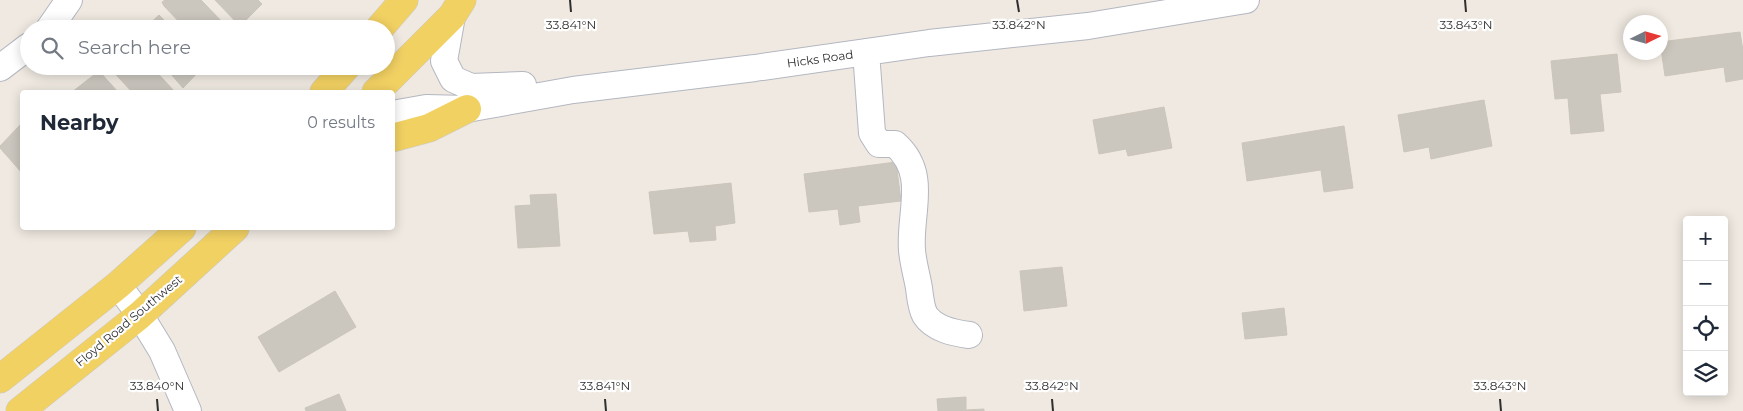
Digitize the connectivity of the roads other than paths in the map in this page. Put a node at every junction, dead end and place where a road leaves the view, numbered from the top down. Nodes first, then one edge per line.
1 (69, 0) edge
2 (404, 0) edge
3 (1246, 0) edge
4 (457, 8) edge
5 (55, 20) edge
6 (387, 20) edge
7 (866, 52) junction
8 (20, 53) edge
9 (0, 68) edge
10 (395, 72) edge
11 (339, 75) edge
12 (392, 75) edge
13 (326, 90) edge
14 (378, 90) edge
15 (573, 90) junction
16 (467, 109) junction
17 (395, 113) edge
18 (395, 137) edge
19 (180, 230) edge
20 (234, 230) edge
21 (118, 285) junction
22 (140, 315) junction
23 (969, 335) dead end
24 (0, 379) edge
25 (20, 411) edge
26 (188, 411) edge

1 - 5 street
2 - 6 main road
3 - 7 street, Hicks Road
4 - 10 main road
4 - 15 street
7 - 15 street, Hicks Road
7 - 23 street
8 - 9 street
11 - 13 main road
12 - 14 main road
15 - 16 street, Hicks Road
16 - 17 street, Hicks Road
16 - 18 main road
19 - 21 main road
20 - 22 main road, Floyd Road Southwest
21 - 22 street
21 - 24 main road
22 - 25 main road, Floyd Road Southwest
22 - 26 street

